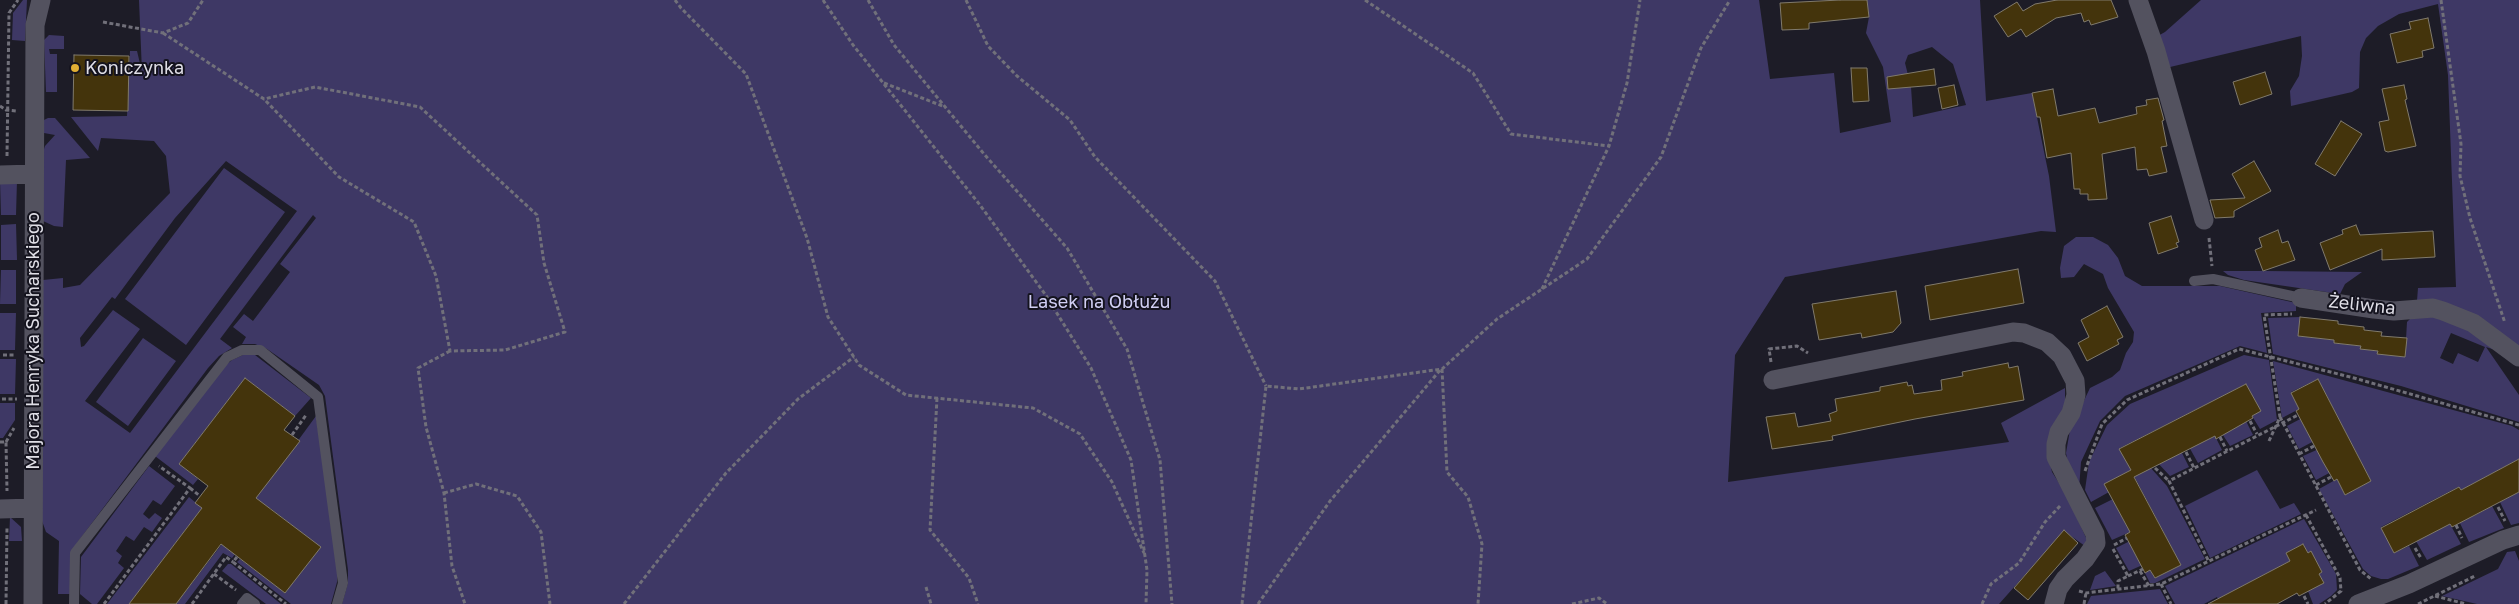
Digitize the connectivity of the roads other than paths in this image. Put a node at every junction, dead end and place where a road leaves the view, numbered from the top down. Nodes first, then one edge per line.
1 (41, 0) edge
2 (2138, 0) edge
3 (0, 174) edge
4 (34, 174) junction
5 (2204, 220) road end
6 (2194, 281) dead end
7 (2300, 306) joint
8 (2519, 357) edge
9 (1772, 380) dead end
10 (33, 508) junction
11 (3, 509) edge
12 (2519, 536) edge
13 (2362, 602) edge
14 (33, 604) edge
15 (74, 604) edge
16 (337, 604) edge
17 (2054, 604) edge

1 - 4 street, Majora Henryka Sucharskiego
2 - 5 street
3 - 4 street
4 - 10 street, Majora Henryka Sucharskiego
6 - 7 lane, Żeliwna
7 - 8 street, Żeliwna
9 - 17 street
10 - 11 street
10 - 14 street, Majora Henryka Sucharskiego
12 - 13 street
15 - 16 lane

